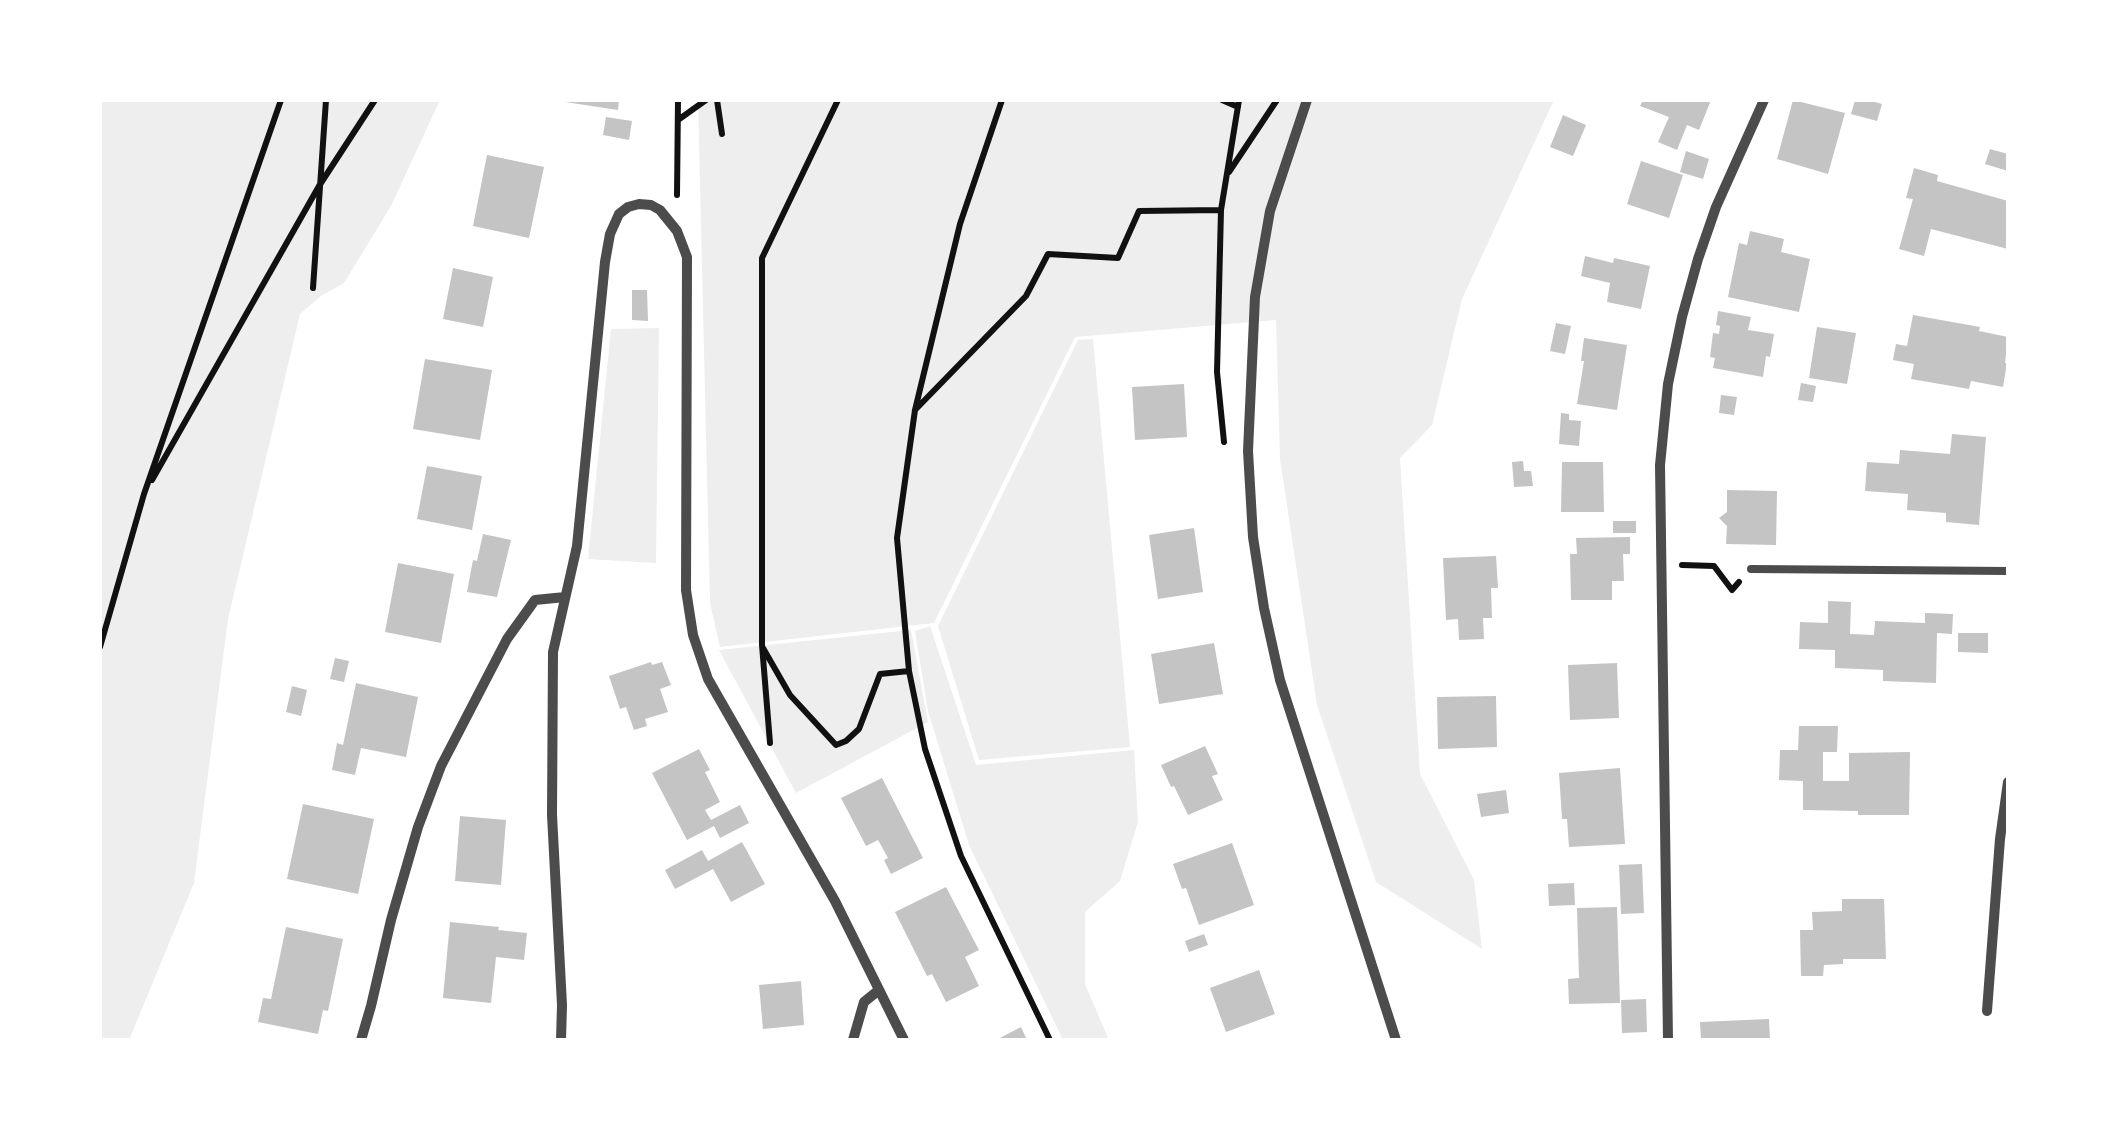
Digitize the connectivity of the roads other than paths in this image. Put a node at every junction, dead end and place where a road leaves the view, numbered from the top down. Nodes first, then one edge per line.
1 (1307, 100) edge
2 (1764, 100) edge
3 (1751, 569) road end
4 (2008, 571) edge
5 (565, 597) junction
6 (2008, 782) edge
7 (879, 990) junction
8 (1987, 1011) dead end
9 (361, 1040) edge
10 (561, 1040) edge
11 (853, 1040) edge
12 (904, 1040) edge
13 (1396, 1040) edge
14 (1668, 1040) edge

1 - 13 street
2 - 14 street
3 - 4 lane
5 - 7 street
5 - 9 street
5 - 10 street
6 - 8 street
7 - 11 street
7 - 12 street

